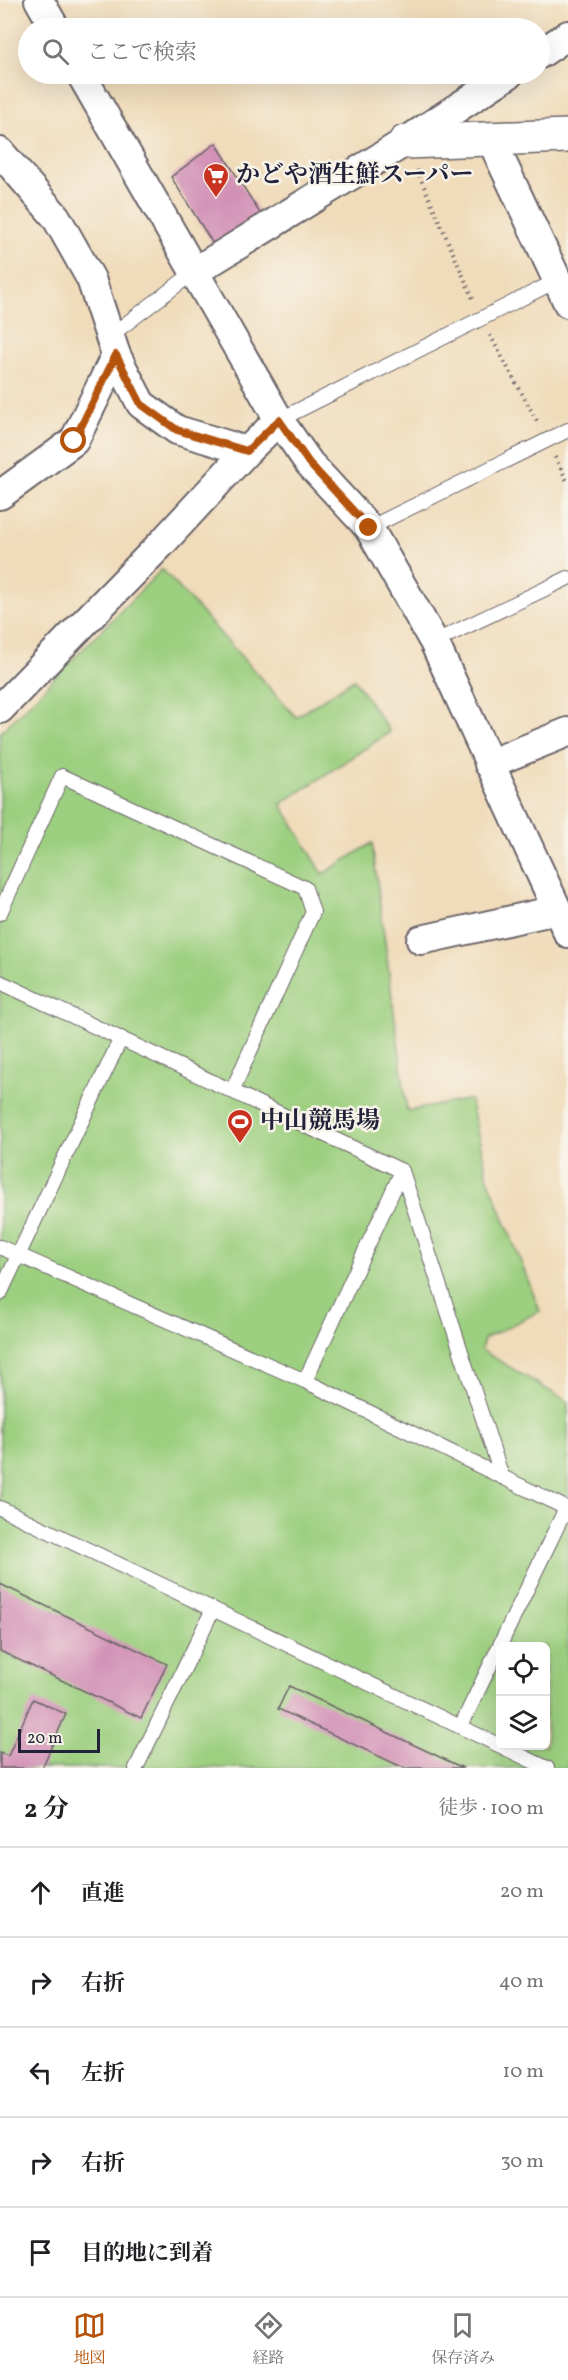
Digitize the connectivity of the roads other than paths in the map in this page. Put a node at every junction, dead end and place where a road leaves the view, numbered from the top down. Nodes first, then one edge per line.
1 (39, 0) edge
2 (49, 18) edge
3 (568, 35) edge
4 (550, 47) edge
5 (87, 84) edge
6 (494, 84) edge
7 (568, 136) edge
8 (491, 139) junction
9 (405, 142) junction
10 (0, 152) edge
11 (194, 272) junction
12 (564, 287) edge
13 (113, 346) junction
14 (279, 420) junction
15 (568, 430) edge
16 (247, 451) junction
17 (0, 495) edge
18 (369, 528) junction
19 (568, 578) edge
20 (434, 642) junction
21 (0, 709) edge
22 (568, 732) edge
23 (489, 764) junction
24 (0, 913) edge
25 (562, 922) edge
26 (421, 940) dead end
27 (0, 982) edge
28 (121, 1038) junction
29 (232, 1091) junction
30 (402, 1171) junction
31 (0, 1247) edge
32 (18, 1255) junction
33 (0, 1294) edge
34 (305, 1381) junction
35 (502, 1477) junction
36 (0, 1508) edge
37 (567, 1508) edge
38 (213, 1609) junction
39 (460, 1726) junction
40 (136, 1768) edge
41 (547, 1768) edge

1 - 2 street
3 - 4 street
5 - 11 street
6 - 9 street
7 - 8 street
8 - 9 street
8 - 12 street
9 - 11 street
10 - 13 street
11 - 13 lane
11 - 14 street
12 - 14 lane
13 - 16 street
13 - 17 street
14 - 16 street
14 - 18 street
15 - 18 lane
16 - 21 street
18 - 20 street
19 - 20 lane
20 - 23 street
22 - 23 street
23 - 25 street
24 - 29 lane
25 - 26 street
27 - 28 lane
28 - 29 lane
28 - 32 lane
29 - 30 lane
30 - 34 lane
30 - 35 lane
31 - 32 lane
32 - 33 lane
32 - 34 lane
34 - 35 lane
35 - 37 lane
36 - 38 lane
37 - 39 lane
38 - 39 lane
38 - 40 lane
39 - 41 lane

